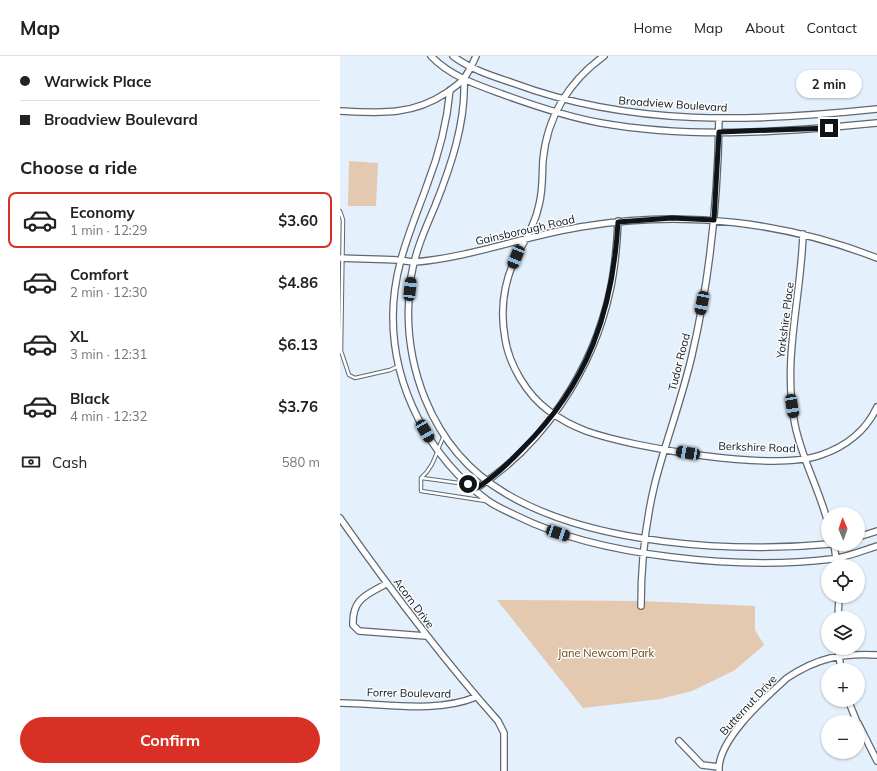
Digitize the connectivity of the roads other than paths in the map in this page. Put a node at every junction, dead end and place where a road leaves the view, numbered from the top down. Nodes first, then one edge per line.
1 (431, 56) edge
2 (453, 56) edge
3 (476, 56) edge
4 (604, 56) edge
5 (470, 66) junction
6 (464, 79) junction
7 (450, 90) junction
8 (562, 99) junction
9 (877, 109) edge
10 (340, 111) edge
11 (556, 113) junction
12 (719, 118) junction
13 (877, 122) edge
14 (719, 132) junction
15 (340, 211) edge
16 (714, 220) junction
17 (618, 222) junction
18 (342, 232) edge
19 (804, 234) junction
20 (527, 238) junction
21 (877, 258) edge
22 (342, 259) edge
23 (400, 260) junction
24 (414, 262) junction
25 (399, 366) junction
26 (877, 407) edge
27 (554, 414) junction
28 (444, 436) junction
29 (665, 449) junction
30 (437, 450) junction
31 (805, 459) junction
32 (421, 478) junction
33 (487, 482) junction
34 (468, 484) junction
35 (475, 489) junction
36 (421, 491) junction
37 (416, 494) dead end
38 (488, 501) junction
39 (822, 507) edge
40 (340, 518) edge
41 (877, 531) edge
42 (865, 535) edge
43 (646, 538) junction
44 (821, 544) edge
45 (877, 546) edge
46 (836, 551) edge
47 (643, 553) junction
48 (837, 558) junction
49 (386, 584) junction
50 (640, 606) dead end
51 (426, 636) junction
52 (877, 655) edge
53 (838, 656) junction
54 (840, 663) edge
55 (476, 697) junction
56 (340, 703) edge
57 (865, 737) edge
58 (679, 741) dead end
59 (877, 761) edge
60 (719, 769) edge
61 (504, 771) edge

1 - 6 street
2 - 5 street, Broadview Boulevard
3 - 5 street
4 - 8 street, Berkshire Road
5 - 6 street
5 - 8 street, Broadview Boulevard
6 - 7 street
6 - 11 street
6 - 24 street
7 - 10 street
7 - 23 street
8 - 11 street, Berkshire Road
8 - 12 street, Broadview Boulevard
9 - 12 street, Broadview Boulevard
11 - 14 street
11 - 20 street, Berkshire Road
12 - 14 street, Tudor Road
13 - 14 street
14 - 16 street, Tudor Road
15 - 18 lane
16 - 17 street, Gainsborough Road
16 - 19 street, Gainsborough Road
16 - 29 street, Tudor Road
17 - 20 street, Gainsborough Road
17 - 27 street
18 - 22 lane
19 - 21 street, Gainsborough Road
19 - 31 street, Yorkshire Place
20 - 24 street, Gainsborough Road
20 - 27 street, Berkshire Road
22 - 23 street, Gainsborough Road
22 - 25 lane
23 - 24 street, Gainsborough Road
23 - 25 street
24 - 28 street
25 - 30 street
26 - 31 street, Berkshire Road
27 - 29 street, Berkshire Road
27 - 33 street
28 - 30 lane
28 - 33 street
29 - 31 street, Berkshire Road
29 - 43 street, Tudor Road
30 - 32 lane
30 - 34 street
31 - 39 street, Yorkshire Place
32 - 34 lane
32 - 36 lane
33 - 35 street
33 - 43 street
34 - 35 street
35 - 38 street
36 - 37 lane
36 - 38 lane
38 - 47 street
40 - 49 street, Acorn Drive
41 - 42 street
43 - 44 street
43 - 47 street, Tudor Road
45 - 48 street
46 - 48 street
47 - 48 street
47 - 50 street, Tudor Road
49 - 51 street, Acorn Drive
49 - 51 street
51 - 55 street, Acorn Drive
52 - 53 street, Butternut Drive
53 - 54 street
53 - 60 street, Butternut Drive
55 - 56 street, Forrer Boulevard
55 - 61 street, Acorn Drive
57 - 59 street
58 - 60 street

